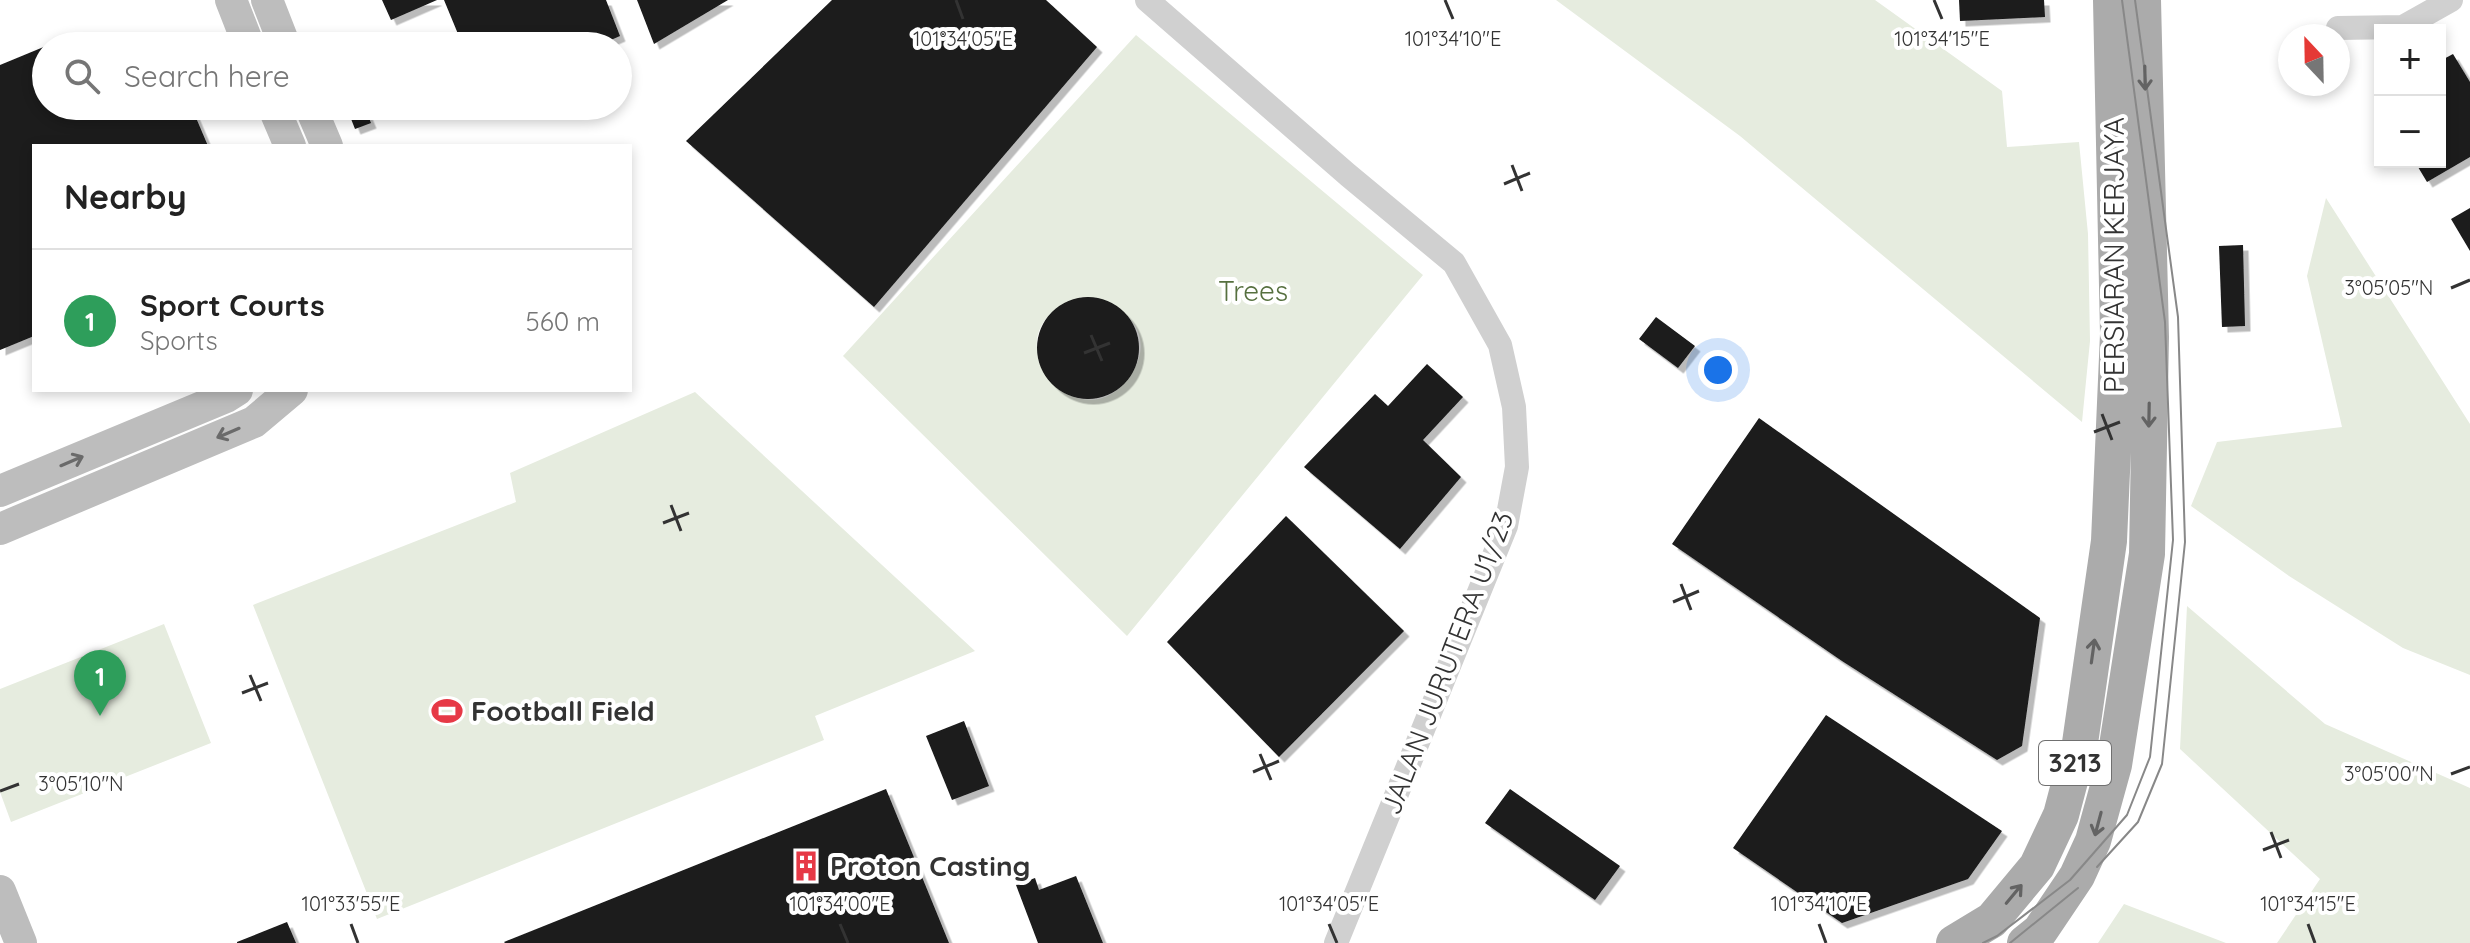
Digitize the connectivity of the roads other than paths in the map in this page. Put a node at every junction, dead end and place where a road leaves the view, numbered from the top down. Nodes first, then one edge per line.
1 (231, 0) edge
2 (267, 0) edge
3 (1147, 0) edge
4 (2111, 0) edge
5 (2143, 0) edge
6 (2451, 0) edge
7 (2350, 28) edge
8 (244, 32) edge
9 (280, 32) edge
10 (279, 120) edge
11 (316, 120) edge
12 (289, 144) edge
13 (326, 144) edge
14 (2134, 336) junction
15 (234, 392) edge
16 (290, 392) edge
17 (0, 491) edge
18 (0, 529) edge
19 (0, 891) edge
20 (21, 943) edge
21 (1336, 943) edge
22 (1954, 943) edge
23 (2025, 943) edge

1 - 8 street
2 - 9 street
3 - 21 street, JALAN JURUTERA U1/23
4 - 14 main road, PERSIARAN KERJAYA / 3213
5 -> 14 main road, PERSIARAN KERJAYA / 3213
6 - 7 street
10 - 12 street
11 - 13 street
22 -> 14 main road, PERSIARAN KERJAYA / 3213
14 -> 23 main road, PERSIARAN KERJAYA / 3213
17 -> 15 street
16 -> 18 street
19 - 20 street

